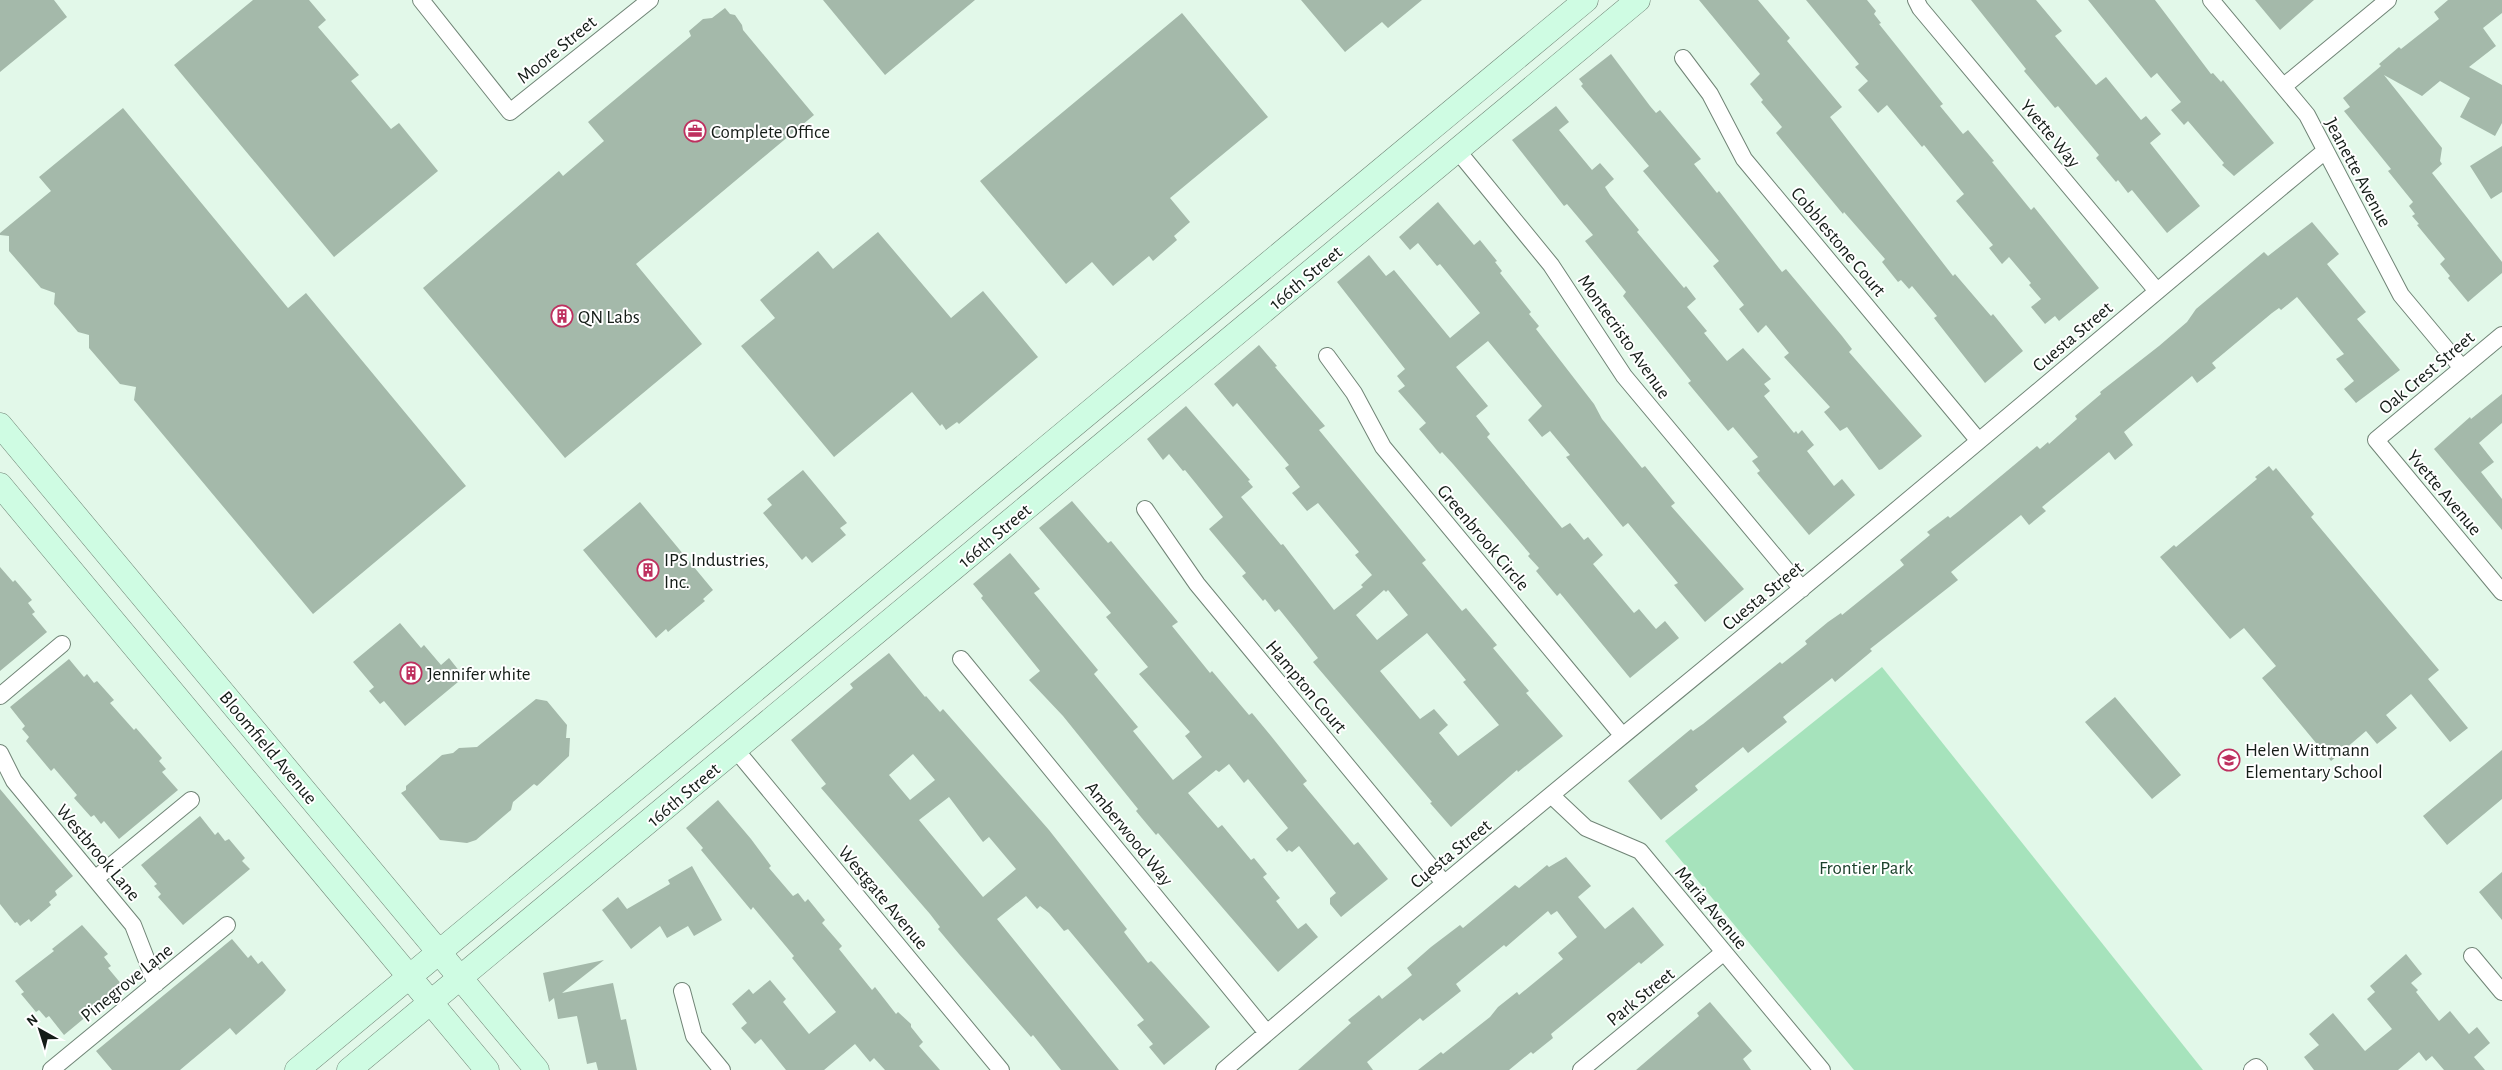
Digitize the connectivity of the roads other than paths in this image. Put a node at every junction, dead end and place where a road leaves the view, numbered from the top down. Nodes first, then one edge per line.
1 (421, 0) edge
2 (650, 0) edge
3 (1586, 0) edge
4 (1638, 0) edge
5 (1916, 0) edge
6 (2211, 0) edge
7 (2388, 0) edge
8 (1683, 58) dead end
9 (2284, 86) junction
10 (1436, 125) junction
11 (1457, 150) junction
12 (2325, 151) junction
13 (2157, 291) junction
14 (2502, 335) edge
15 (1327, 356) dead end
16 (2462, 368) junction
17 (0, 424) edge
18 (1978, 440) junction
19 (2376, 440) joint
20 (0, 485) edge
21 (1145, 509) dead end
22 (1802, 589) junction
23 (2502, 592) edge
24 (62, 644) dead end
25 (961, 659) dead end
26 (0, 696) edge
27 (715, 724) junction
28 (1622, 735) junction
29 (736, 750) junction
30 (0, 753) edge
31 (1552, 796) junction
32 (191, 800) dead end
33 (95, 879) junction
34 (1444, 883) junction
35 (227, 924) dead end
36 (1724, 952) junction
37 (440, 953) junction
38 (2472, 956) dead end
39 (410, 978) junction
40 (461, 978) junction
41 (156, 984) junction
42 (682, 990) dead end
43 (2502, 992) edge
44 (432, 1003) junction
45 (1267, 1033) junction
46 (50, 1070) edge
47 (297, 1070) edge
48 (349, 1070) edge
49 (487, 1070) edge
50 (537, 1070) edge
51 (722, 1070) edge
52 (1001, 1070) edge
53 (1224, 1070) edge
54 (1581, 1070) edge
55 (1822, 1070) edge

1 - 2 street, Moore Street
3 - 10 street, 166th Street
4 - 11 street, 166th Street
5 - 13 street, Yvette Way
6 - 9 street, Jeanette Avenue
7 - 9 street
8 - 18 street, Cobblestone Court
9 - 12 street, Jeanette Avenue
10 - 11 street
10 - 27 street, 166th Street
11 - 22 street, Montecristo Avenue
11 - 29 street, 166th Street
12 - 13 street, Cuesta Street
12 - 16 street, Jeanette Avenue
13 - 18 street, Cuesta Street
14 - 16 street, Oak Crest Street
15 - 28 street, Greenbrook Circle
16 - 19 street, Oak Crest Street
17 - 37 street, Bloomfield Avenue
18 - 22 street, Cuesta Street
19 - 23 street, Yvette Avenue
20 - 39 street, Bloomfield Avenue
21 - 34 street, Hampton Court
22 - 28 street, Cuesta Street
24 - 26 street
25 - 45 street, Amberwood Way
27 - 29 street
27 - 37 street, 166th Street
28 - 31 street, Cuesta Street
29 - 40 street, 166th Street
29 - 52 street, Westgate Avenue
30 - 33 street, Westbrook Lane
31 - 34 street, Cuesta Street
31 - 36 street, Maria Avenue
32 - 33 street
33 - 41 street, Westbrook Lane
34 - 45 street, Cuesta Street
35 - 41 street, Pinegrove Lane
36 - 54 street, Park Street
36 - 55 street, Maria Avenue
37 - 39 street, 166th Street
37 - 40 street, Bloomfield Avenue
38 - 43 street
39 - 44 street, Bloomfield Avenue
39 - 47 street, 166th Street
40 - 44 street, 166th Street
40 - 50 street, Bloomfield Avenue
41 - 46 street, Pinegrove Lane
42 - 51 street
44 - 48 street, 166th Street
44 - 49 street, Bloomfield Avenue
45 - 53 street, Cuesta Street

